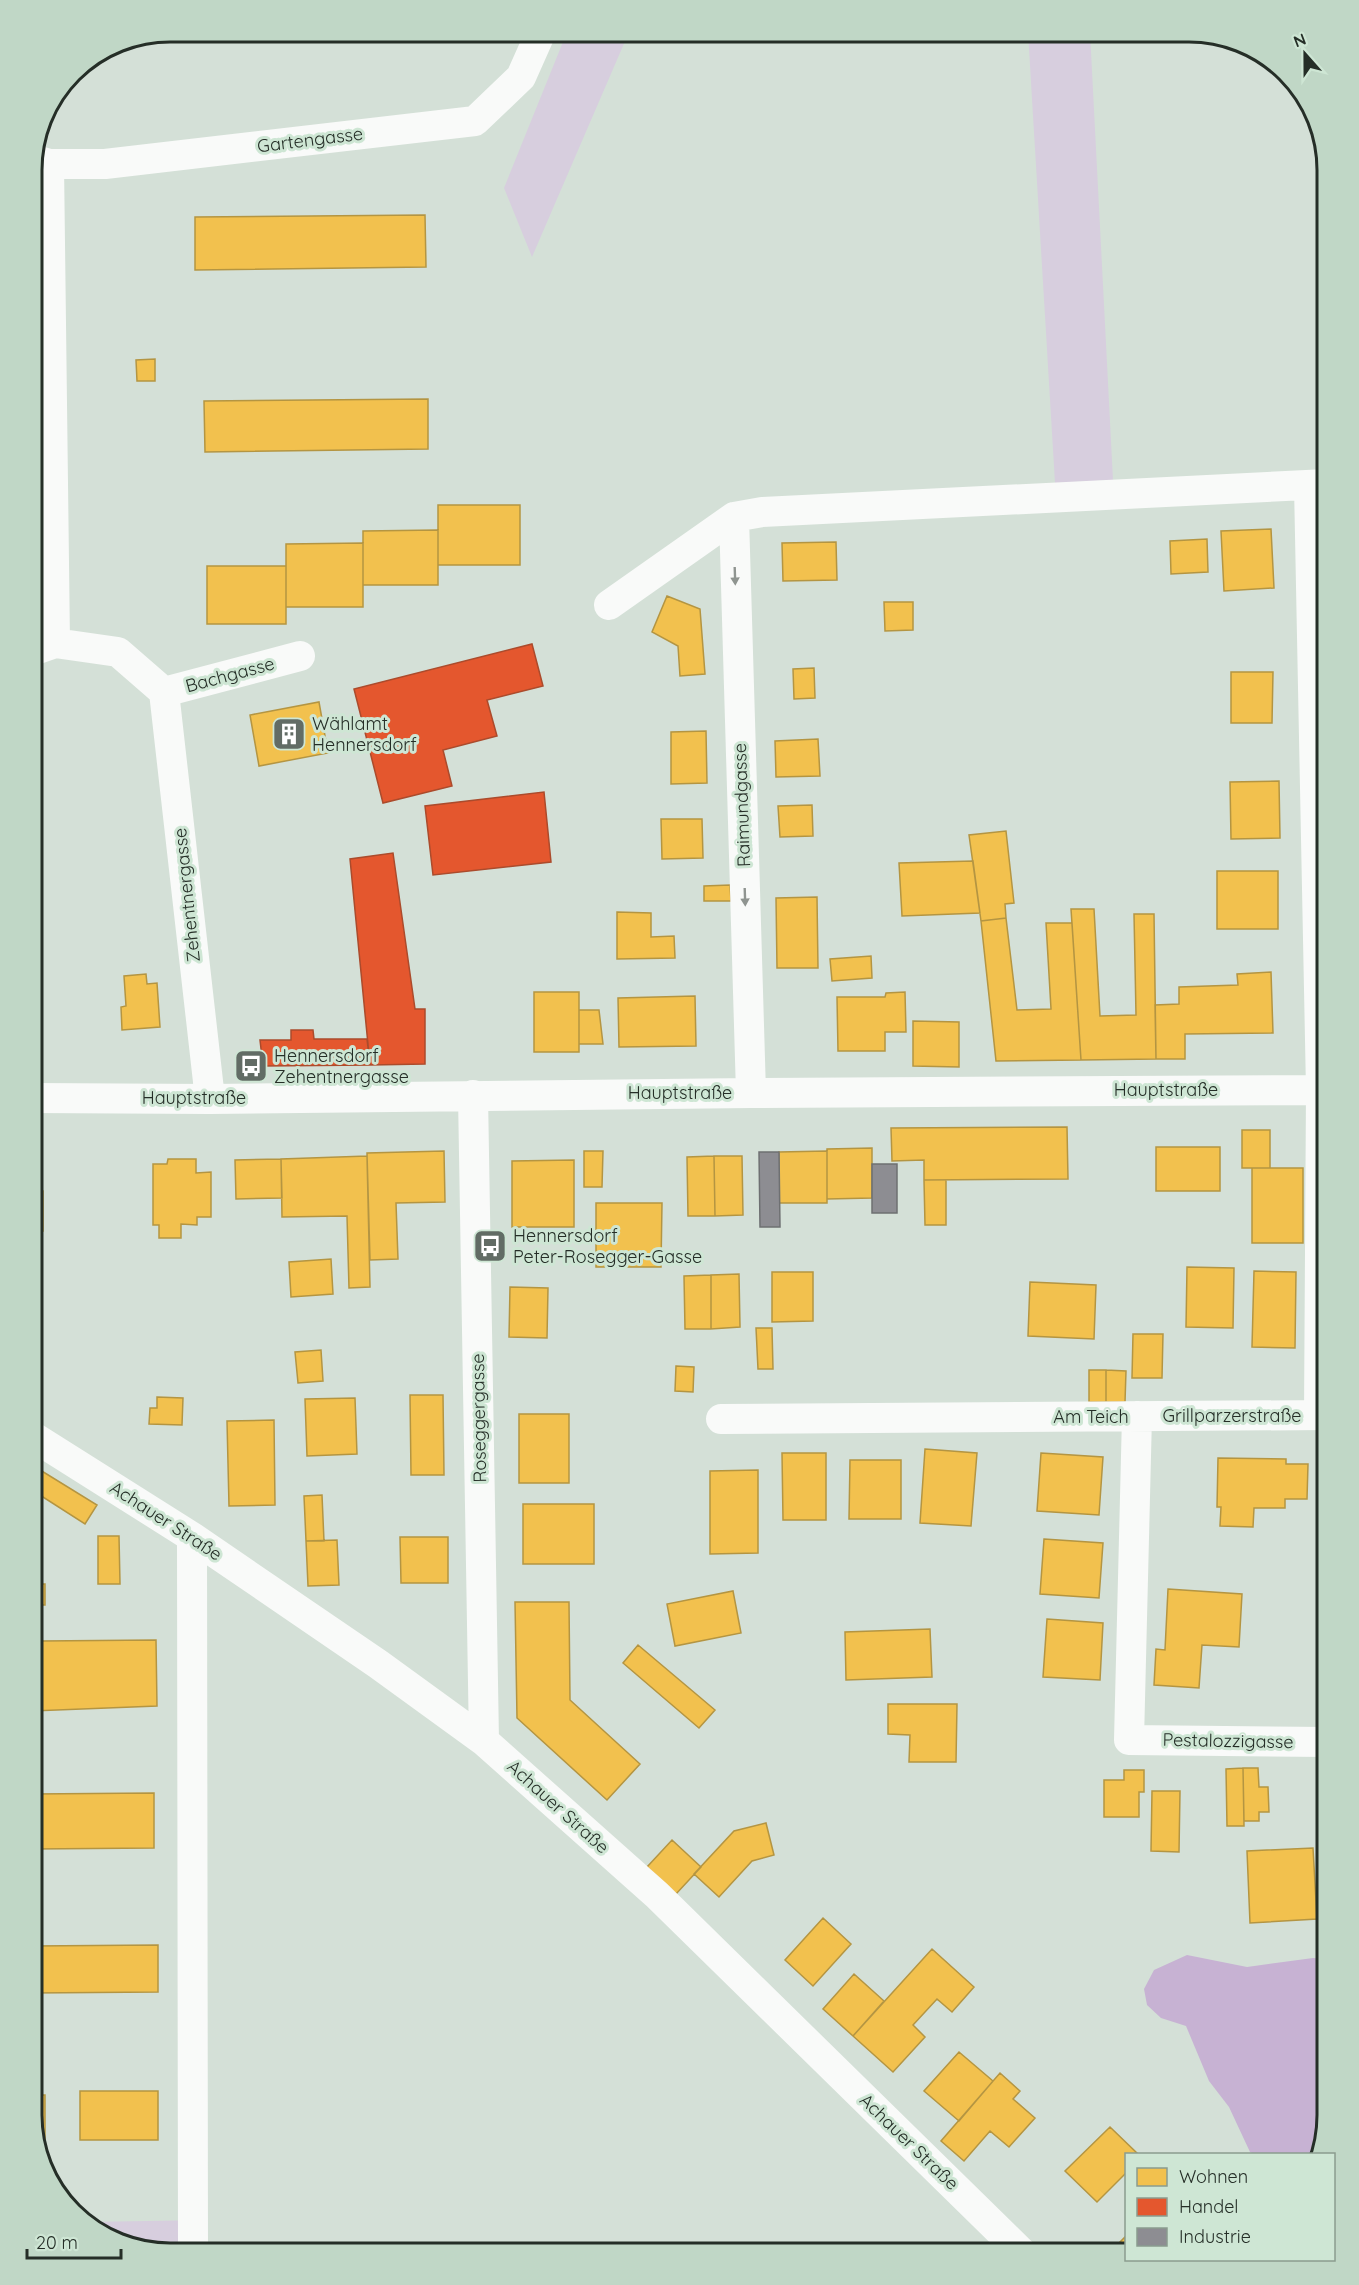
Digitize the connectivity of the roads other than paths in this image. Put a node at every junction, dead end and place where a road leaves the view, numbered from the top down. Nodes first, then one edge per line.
1 (537, 42) edge
2 (42, 161) edge
3 (42, 404) edge
4 (1317, 485) edge
5 (734, 518) junction
6 (609, 605) dead end
7 (43, 647) edge
8 (300, 656) dead end
9 (164, 692) junction
10 (1317, 1090) edge
11 (751, 1093) junction
12 (473, 1095) junction
13 (42, 1098) edge
14 (210, 1099) junction
15 (1317, 1415) edge
16 (1137, 1416) junction
17 (721, 1419) dead end
18 (42, 1442) edge
19 (192, 1537) junction
20 (1129, 1740) joint
21 (484, 1741) junction
22 (1317, 1742) edge
23 (193, 2243) edge
24 (1012, 2243) edge

1 - 2 street, Gartengasse
3 - 7 street
4 - 5 street
5 - 6 street
5 -> 11 street, Raimundgasse
7 - 9 street, Bachgasse
8 - 9 street, Bachgasse
9 - 14 street, Zehentnergasse
10 - 11 street, Hauptstraße
11 - 12 street, Hauptstraße
12 - 14 street, Hauptstraße
12 - 21 street, Roseggergasse
13 - 14 street, Hauptstraße
15 - 16 street, Grillparzerstraße
16 - 17 street, Am Teich
16 - 20 street, Am Teich
18 - 19 street, Achauer Straße
19 - 21 street, Achauer Straße
19 - 23 street
20 - 22 street, Pestalozzigasse
21 - 24 street, Achauer Straße

